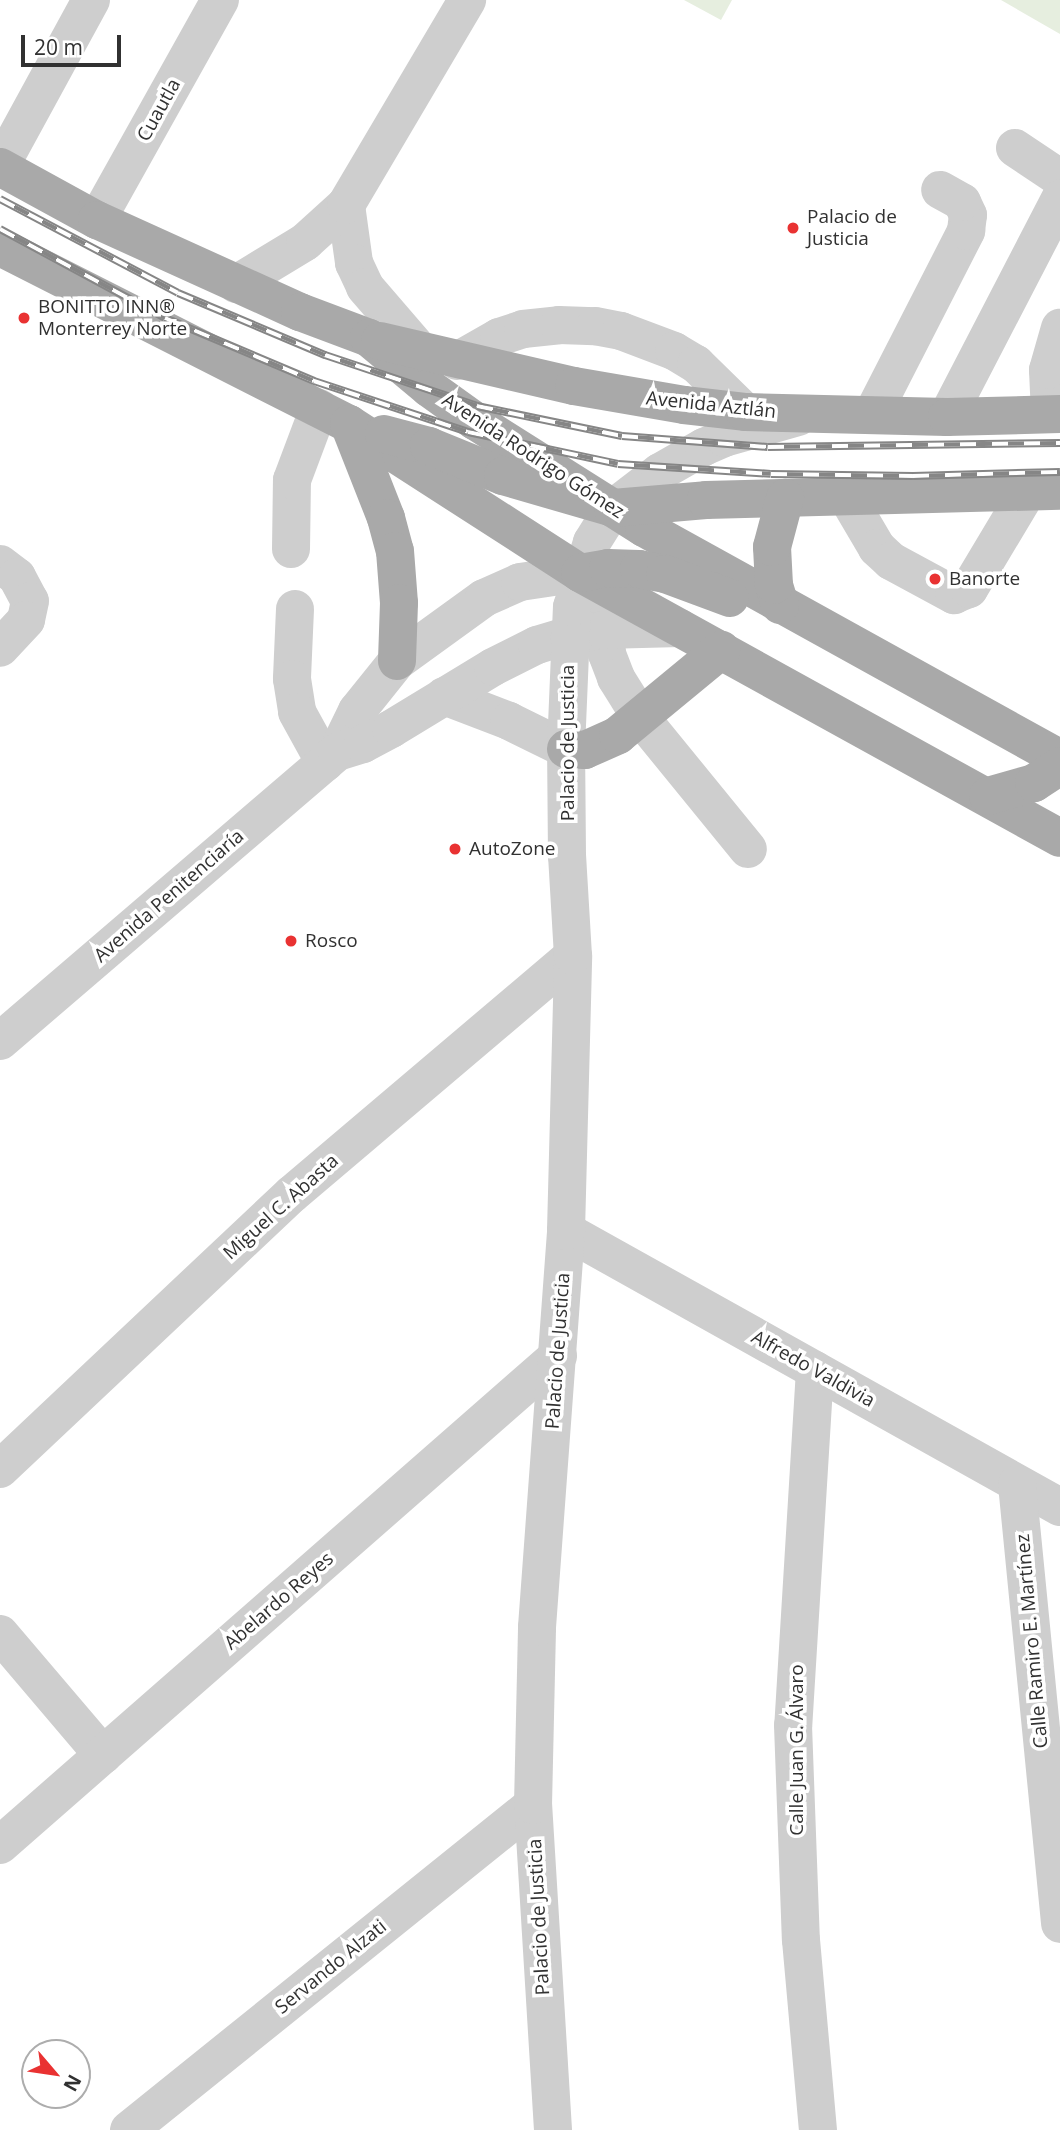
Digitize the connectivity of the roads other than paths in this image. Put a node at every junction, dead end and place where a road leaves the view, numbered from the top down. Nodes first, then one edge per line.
1 (91, 0) edge
2 (220, 0) edge
3 (467, 0) edge
4 (1015, 148) dead end
5 (0, 167) edge
6 (1060, 178) edge
7 (940, 190) dead end
8 (1060, 199) edge
9 (346, 205) junction
10 (97, 220) junction
11 (0, 247) edge
12 (236, 284) junction
13 (1060, 328) edge
14 (369, 338) junction
15 (440, 357) junction
16 (745, 412) junction
17 (810, 414) junction
18 (1055, 414) edge
19 (872, 415) junction
20 (334, 416) junction
21 (947, 417) junction
22 (1043, 492) edge
23 (847, 496) junction
24 (785, 498) junction
25 (613, 508) junction
26 (291, 549) dead end
27 (0, 564) edge
28 (592, 579) junction
29 (780, 605) junction
30 (295, 609) dead end
31 (680, 628) junction
32 (586, 632) junction
33 (836, 636) junction
34 (0, 648) edge
35 (721, 650) junction
36 (397, 661) junction
37 (444, 696) junction
38 (641, 718) junction
39 (566, 749) junction
40 (331, 757) junction
41 (1060, 760) edge
42 (1060, 766) edge
43 (988, 796) junction
44 (1060, 838) edge
45 (748, 849) dead end
46 (573, 956) junction
47 (0, 1041) edge
48 (566, 1231) junction
49 (558, 1356) junction
50 (815, 1370) junction
51 (0, 1469) edge
52 (1017, 1484) junction
53 (1060, 1507) edge
54 (0, 1634) edge
55 (103, 1755) junction
56 (533, 1805) junction
57 (0, 1845) edge
58 (1060, 1924) edge
59 (548, 2127) edge
60 (129, 2130) edge
61 (818, 2130) edge

1 - 5 street
2 - 10 street, Cuautla
3 - 9 street
4 - 6 street
5 - 10 main road, Avenida Rodrigo Gómez
7 - 19 street
8 - 21 street
9 - 12 street
9 - 15 street
10 - 12 main road, Avenida Rodrigo Gómez
11 - 20 main road
12 - 14 main road, Avenida Rodrigo Gómez
13 - 18 street
14 - 15 main road, Avenida Aztlán
14 - 25 main road, Avenida Rodrigo Gómez
15 - 16 main road, Avenida Aztlán
15 - 16 street
16 - 17 main road, Avenida Aztlán
17 - 19 main road, Avenida Aztlán
17 - 25 street
18 - 21 main road, Avenida Aztlán
19 - 21 main road, Avenida Aztlán
20 - 25 main road
20 - 26 street
20 - 28 main road
20 - 36 main road
22 - 23 main road
22 - 23 street
23 - 24 main road
24 - 25 main road
24 - 29 main road
25 - 28 street, Palacio de Justicia
25 - 29 main road, Avenida Rodrigo Gómez
27 - 34 street
28 - 31 main road
28 - 32 street, Palacio de Justicia
28 - 33 main road
28 - 36 street, Avenida Penitenciaría
29 - 33 main road, Avenida Rodrigo Gómez
30 - 40 street
31 - 32 street, Avenida Penitenciaría
31 - 35 main road
32 - 37 street, Avenida Penitenciaría
32 - 38 street
32 - 39 street, Palacio de Justicia
33 - 41 main road, Avenida Rodrigo Gómez
35 - 38 main road
35 - 43 main road
36 - 40 street, Avenida Penitenciaría
37 - 39 street
37 - 40 street, Avenida Penitenciaría
38 - 39 main road
38 - 45 street
39 - 46 street, Palacio de Justicia
40 - 47 street, Avenida Penitenciaría
42 - 43 main road
43 - 44 main road
46 - 48 street, Palacio de Justicia
46 - 51 street, Miguel C. Abasta
48 - 49 street, Palacio de Justicia
48 - 50 street, Alfredo Valdivia
49 - 55 street, Abelardo Reyes
49 - 56 street, Palacio de Justicia
50 - 52 street, Alfredo Valdivia
50 - 61 street, Calle Juan G. Álvaro
52 - 53 street, Alfredo Valdivia
52 - 58 street, Calle Ramiro E. Martínez
54 - 55 street
55 - 57 street, Abelardo Reyes
56 - 59 street, Palacio de Justicia
56 - 60 street, Servando Alzati

